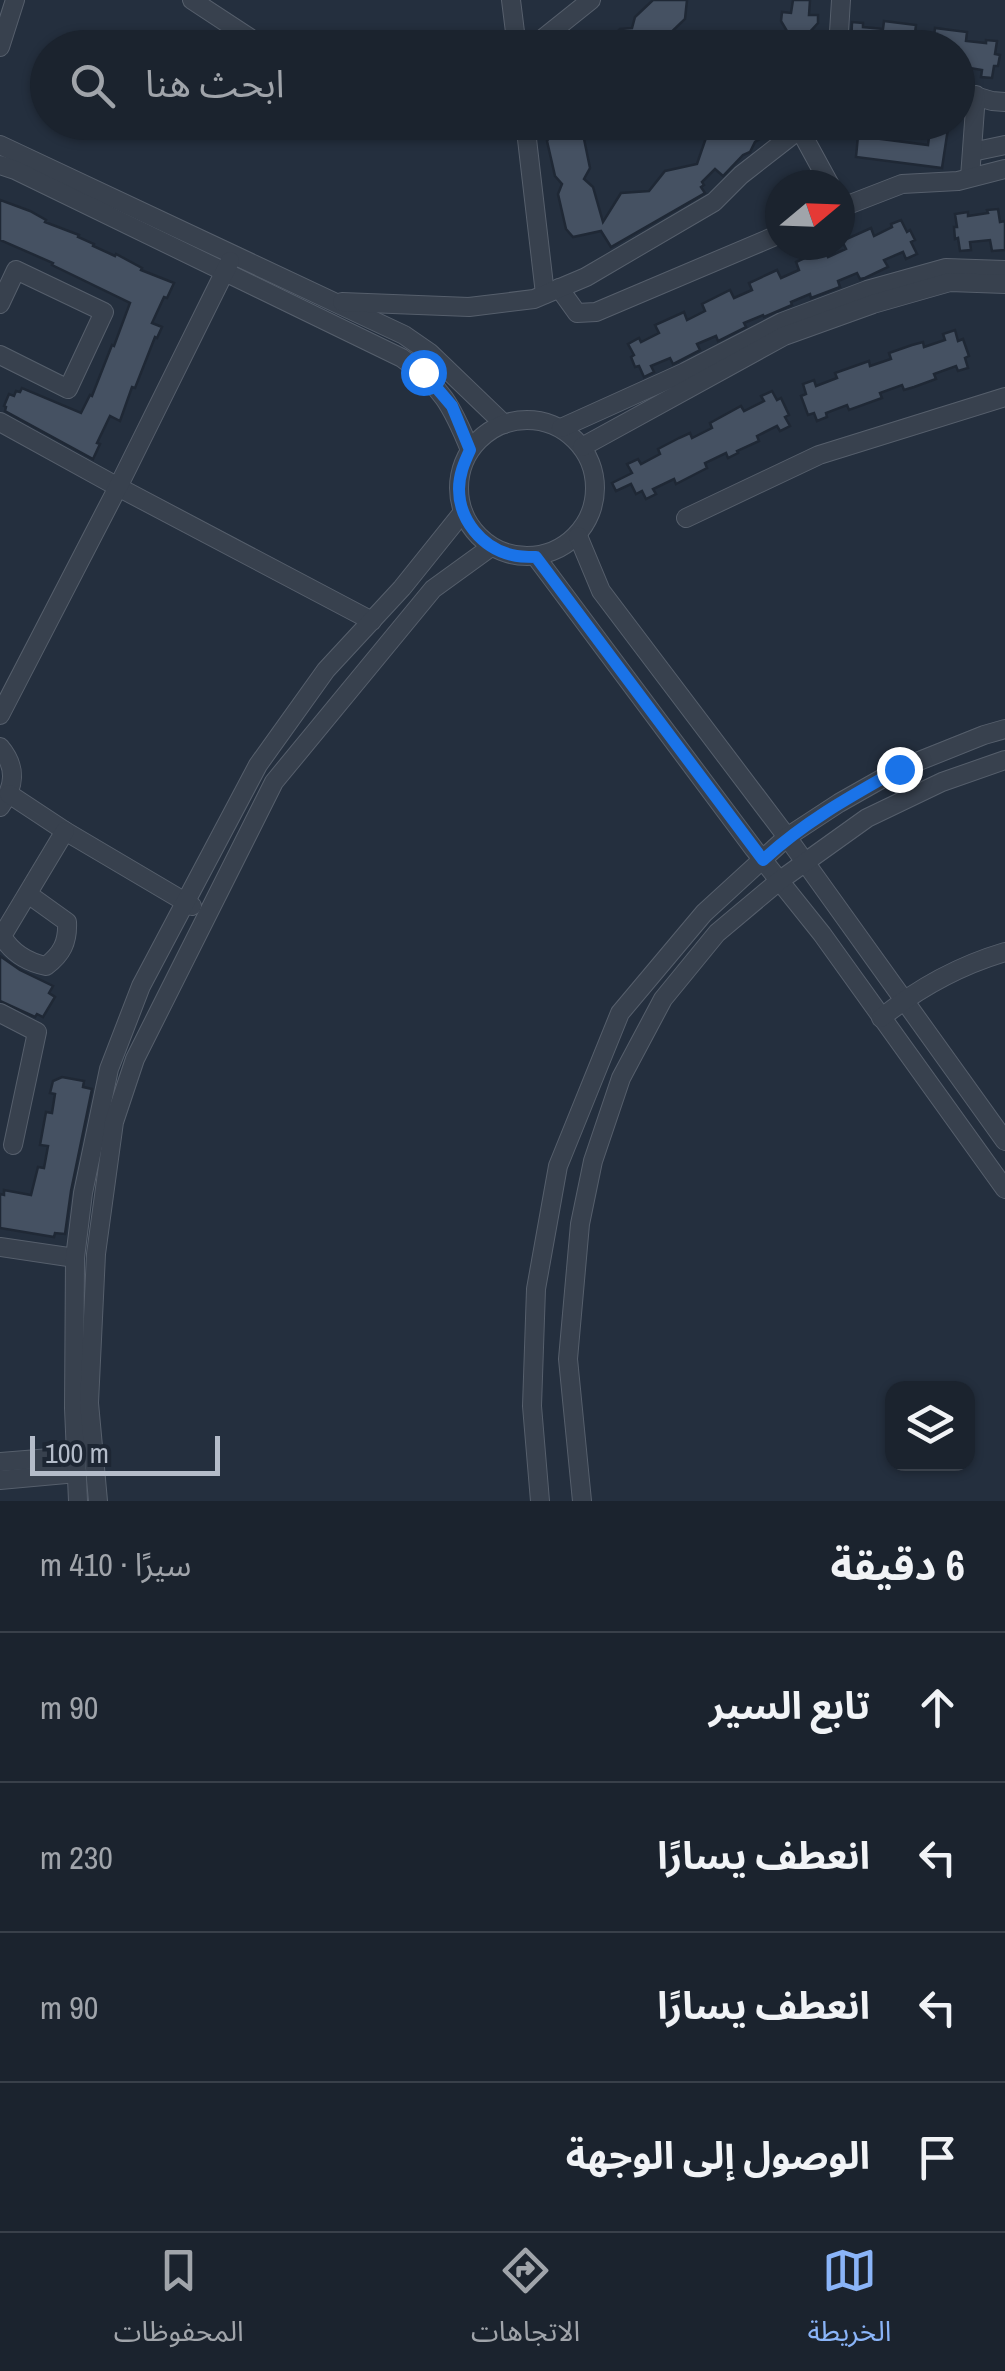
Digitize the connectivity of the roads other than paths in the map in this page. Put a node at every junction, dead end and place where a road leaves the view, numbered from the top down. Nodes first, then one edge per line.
1 (15, 0) edge
2 (192, 0) edge
3 (512, 0) edge
4 (590, 0) edge
5 (841, 0) edge
6 (237, 30) edge
7 (514, 30) edge
8 (553, 30) edge
9 (839, 30) edge
10 (0, 47) edge
11 (975, 96) edge
12 (1005, 102) edge
13 (528, 140) edge
14 (787, 140) edge
15 (811, 140) edge
16 (971, 140) edge
17 (0, 145) edge
18 (1005, 146) edge
19 (972, 152) junction
20 (0, 164) edge
21 (1005, 169) edge
22 (824, 170) edge
23 (970, 177) junction
24 (855, 201) edge
25 (765, 240) edge
26 (229, 263) junction
27 (1005, 270) edge
28 (1005, 284) edge
29 (552, 291) junction
30 (332, 302) junction
31 (0, 304) edge
32 (0, 355) edge
33 (1005, 397) edge
34 (0, 422) edge
35 (504, 424) junction
36 (561, 428) junction
37 (582, 446) junction
38 (470, 450) junction
39 (118, 488) junction
40 (463, 512) junction
41 (686, 518) dead end
42 (578, 536) junction
43 (491, 547) junction
44 (536, 557) junction
45 (372, 621) junction
46 (0, 715) edge
47 (1005, 729) edge
48 (0, 747) edge
49 (1005, 760) edge
50 (4, 801) edge
51 (65, 832) junction
52 (788, 837) junction
53 (763, 860) junction
54 (805, 862) junction
55 (779, 880) junction
56 (28, 894) dead end
57 (184, 902) junction
58 (207, 913) junction
59 (1005, 952) edge
60 (904, 1000) junction
61 (0, 1013) edge
62 (881, 1018) junction
63 (1005, 1139) edge
64 (13, 1146) dead end
65 (1005, 1189) edge
66 (0, 1247) edge
67 (75, 1258) junction
68 (0, 1462) edge
69 (76, 1465) junction
70 (0, 1480) edge
71 (78, 1501) edge
72 (98, 1501) edge
73 (540, 1501) edge
74 (582, 1501) edge

1 - 10 street
2 - 6 street
3 - 7 street
4 - 8 street
5 - 9 street
11 - 12 street
13 - 29 street
14 - 29 street
15 - 22 street
16 - 19 street
17 - 26 street
18 - 19 street
19 - 23 street
20 - 26 street
21 - 23 street
23 - 24 street
25 - 29 street
26 - 30 street
26 - 38 street
26 - 39 street
27 - 36 street
28 - 37 street
29 - 30 street
30 - 35 street
31 - 32 street
33 - 41 street
34 - 39 street
35 - 36 street
35 - 38 street
36 - 37 street
37 - 42 street
38 - 40 street
39 - 45 street
39 - 46 street
40 - 43 street
40 - 45 street
42 - 44 street
42 - 52 street
43 - 44 street
43 - 58 street
44 - 53 street
45 - 57 street
47 - 52 street
48 - 50 street
49 - 54 street
50 - 51 street
51 - 56 street
51 - 57 street
52 - 53 street
52 - 54 street
53 - 55 street
53 - 73 street
54 - 55 street
54 - 60 street
55 - 62 street
55 - 74 street
57 - 58 street
57 - 67 street
58 - 72 street
59 - 60 street
60 - 62 street
60 - 63 street
61 - 64 street
62 - 65 street
66 - 67 street
67 - 69 street
68 - 69 street
69 - 70 street
69 - 71 street

